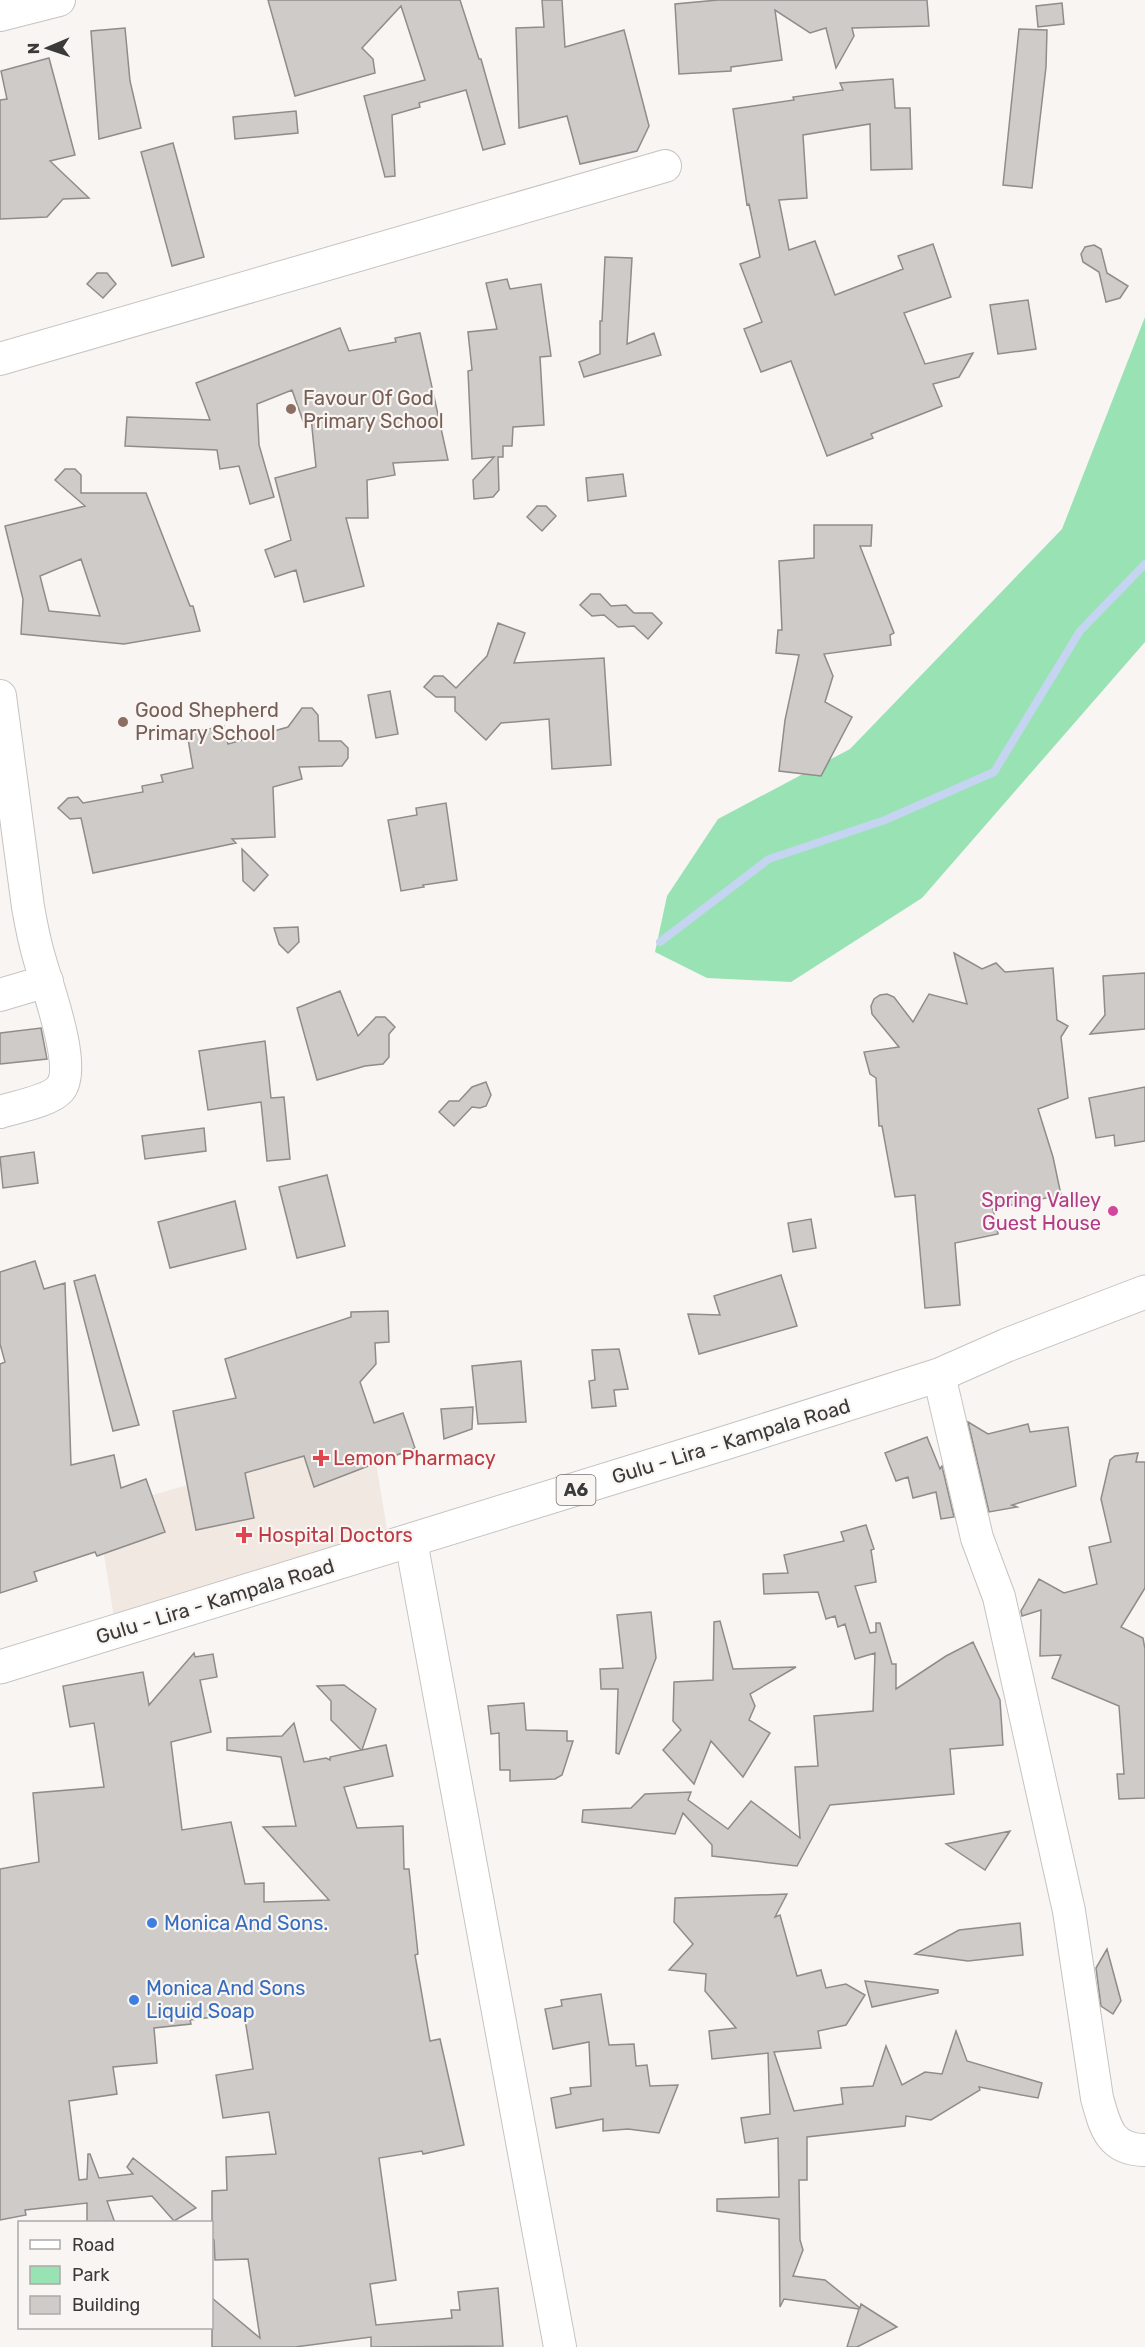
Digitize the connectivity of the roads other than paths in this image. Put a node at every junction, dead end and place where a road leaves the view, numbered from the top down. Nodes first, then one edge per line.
1 (59, 0) edge
2 (0, 15) edge
3 (664, 166) dead end
4 (0, 359) edge
5 (0, 696) edge
6 (47, 981) junction
7 (0, 995) edge
8 (0, 1112) edge
9 (1145, 1292) edge
10 (939, 1375) junction
11 (411, 1541) junction
12 (0, 1667) edge
13 (1145, 2150) edge
14 (560, 2347) edge

1 - 2 street
3 - 4 street
5 - 6 street
6 - 7 street
6 - 8 street
9 - 10 main road, Gulu - Lira - Kampala Road / A6
10 - 11 main road, Gulu - Lira - Kampala Road / A6
10 - 13 street
11 - 12 main road, Gulu - Lira - Kampala Road / A6
11 - 14 street

